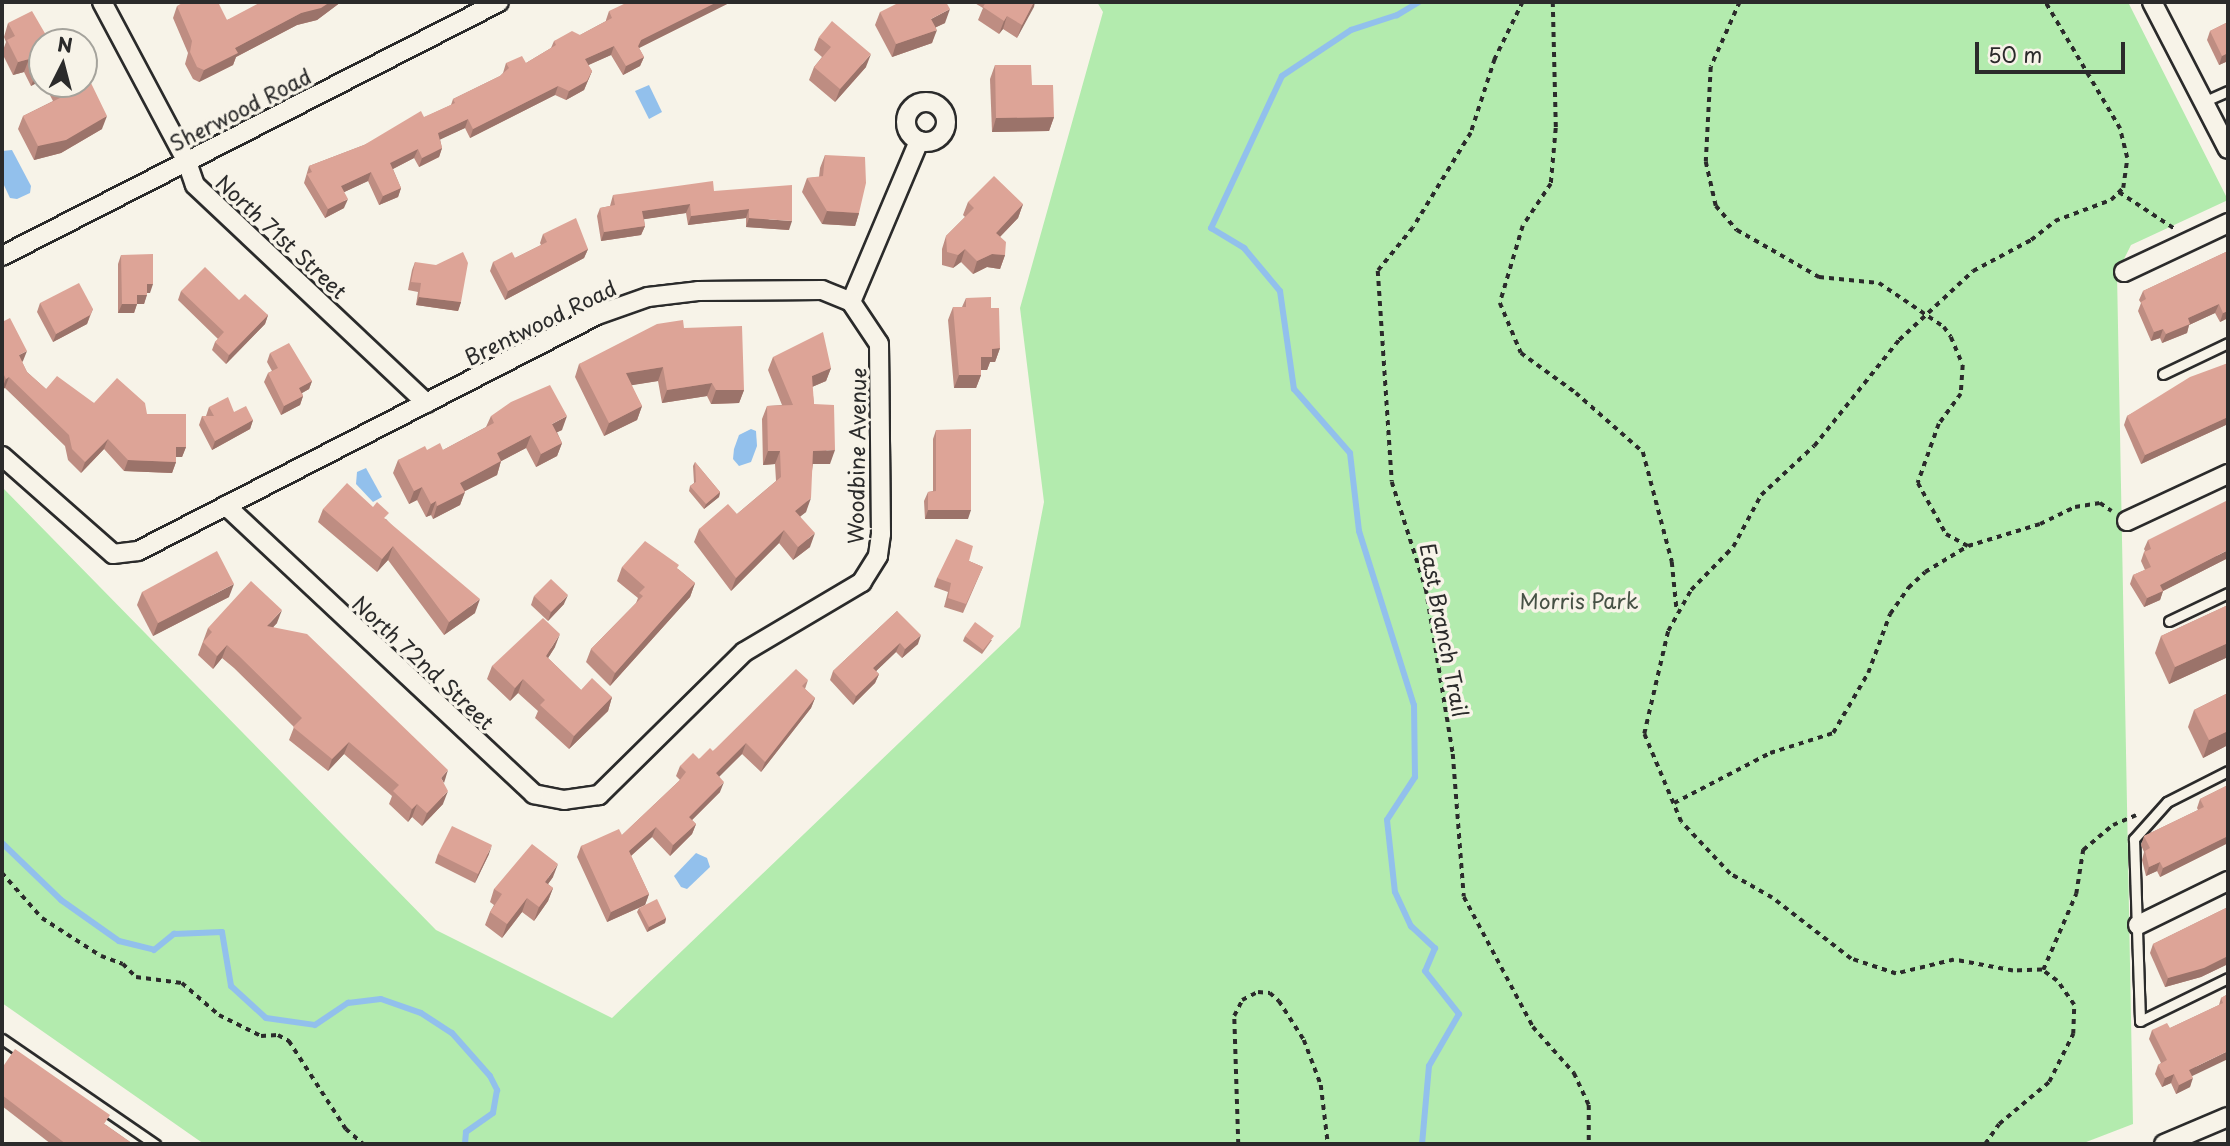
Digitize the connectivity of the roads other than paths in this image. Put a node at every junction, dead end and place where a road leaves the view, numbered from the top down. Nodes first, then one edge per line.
1 (102, 2) edge
2 (499, 2) edge
3 (2152, 2) edge
4 (2228, 91) edge
5 (2203, 103) junction
6 (919, 141) dead end
7 (2228, 149) edge
8 (187, 162) junction
9 (2228, 223) edge
10 (2, 256) edge
11 (2124, 272) dead end
12 (851, 302) junction
13 (2228, 343) edge
14 (2163, 374) dead end
15 (426, 403) junction
16 (2, 456) edge
17 (2228, 474) edge
18 (226, 506) junction
19 (2127, 521) road end
20 (2228, 593) edge
21 (2169, 621) dead end
22 (2228, 771) edge
23 (609, 786) joint
24 (2228, 881) edge
25 (2138, 925) junction
26 (2228, 978) edge
27 (2, 1039) edge
28 (2228, 1117) edge
29 (155, 1144) edge
30 (2164, 1144) edge

1 - 8 street, North 71st Street
2 - 8 street, Sherwood Road
3 - 5 street
4 - 5 lane
5 - 7 street
6 - 12 street
8 - 10 street, Sherwood Road
8 - 15 street, North 71st Street
9 - 11 street
12 - 15 street, Brentwood Road
12 - 23 street, Woodbine Avenue
13 - 14 lane
15 - 18 street, Brentwood Road
16 - 18 street, Brentwood Road
17 - 19 street
18 - 23 street, North 72nd Street
20 - 21 lane
22 - 25 lane
24 - 25 street
25 - 26 lane
27 - 29 lane
28 - 30 street

